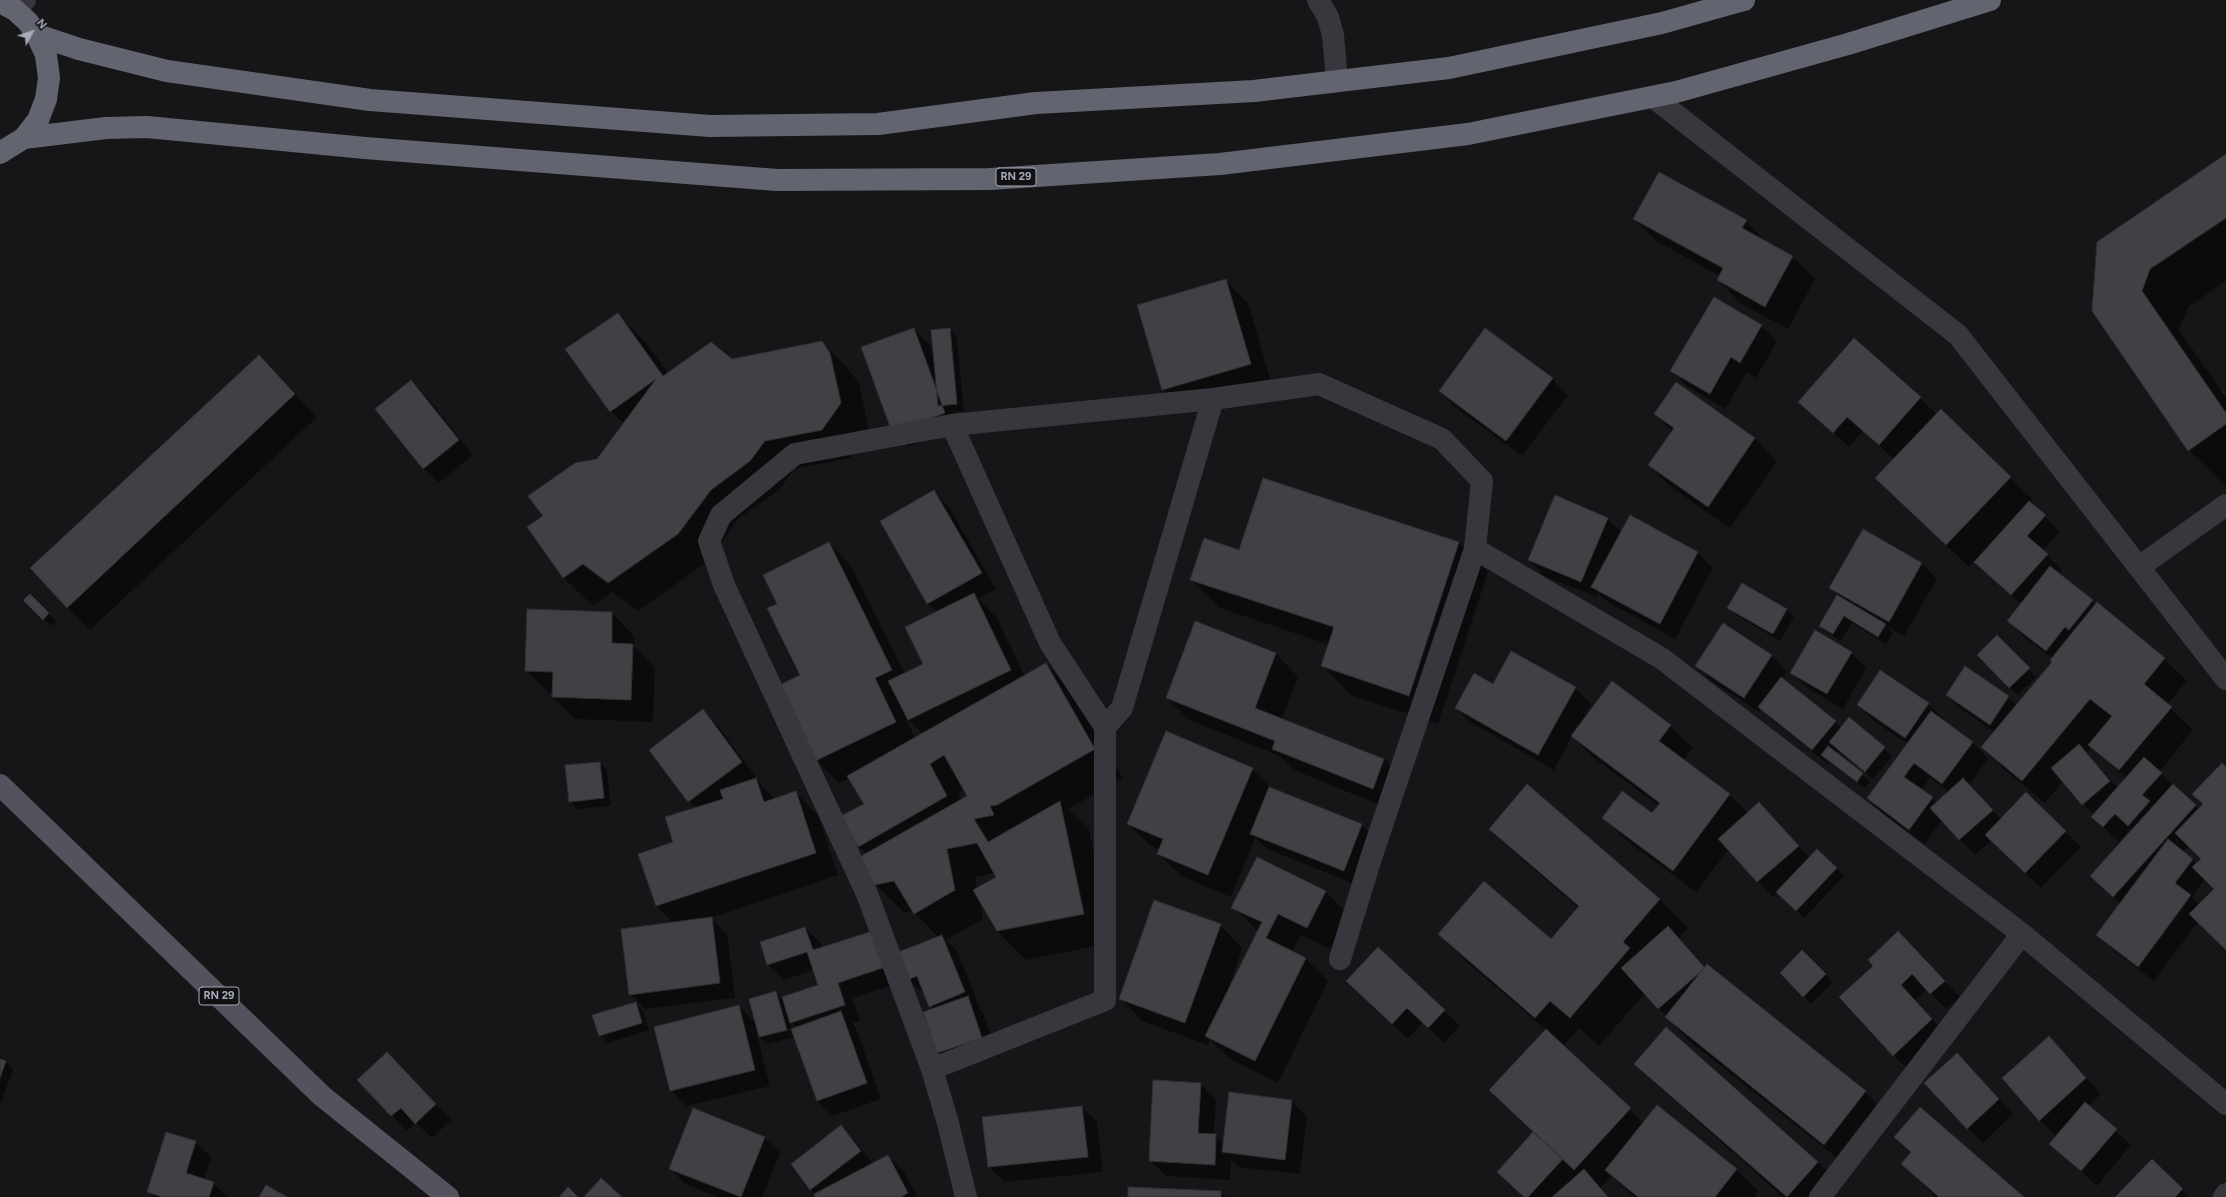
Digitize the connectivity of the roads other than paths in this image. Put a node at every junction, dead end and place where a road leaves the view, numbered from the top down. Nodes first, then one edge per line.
1 (1318, 0) edge
2 (1744, 0) edge
3 (1990, 0) edge
4 (13, 4) edge
5 (37, 35) junction
6 (1337, 81) junction
7 (1653, 97) junction
8 (8, 152) edge
9 (1213, 399) junction
10 (952, 426) junction
11 (2226, 506) edge
12 (1475, 549) junction
13 (2139, 567) junction
14 (2226, 679) edge
15 (1105, 727) junction
16 (0, 785) edge
17 (2022, 934) junction
18 (1340, 959) dead end
19 (932, 1069) junction
20 (2226, 1104) edge
21 (2226, 1194) edge
22 (448, 1197) edge
23 (966, 1197) edge
24 (1820, 1197) edge
25 (2224, 1197) edge

1 - 6 street
2 - 6 highway
3 - 7 highway, RN 29
4 - 5 highway
5 - 6 highway
5 - 8 highway
7 - 8 highway, RN 29
7 - 13 street
9 - 10 street
9 - 12 street
9 - 15 street
10 - 15 street
10 - 19 street
11 - 13 street
12 - 17 street
12 - 18 street
13 - 14 street
15 - 19 street
16 - 22 main road, RN 29
17 - 20 street
17 - 24 street
19 - 23 street
21 - 25 street

